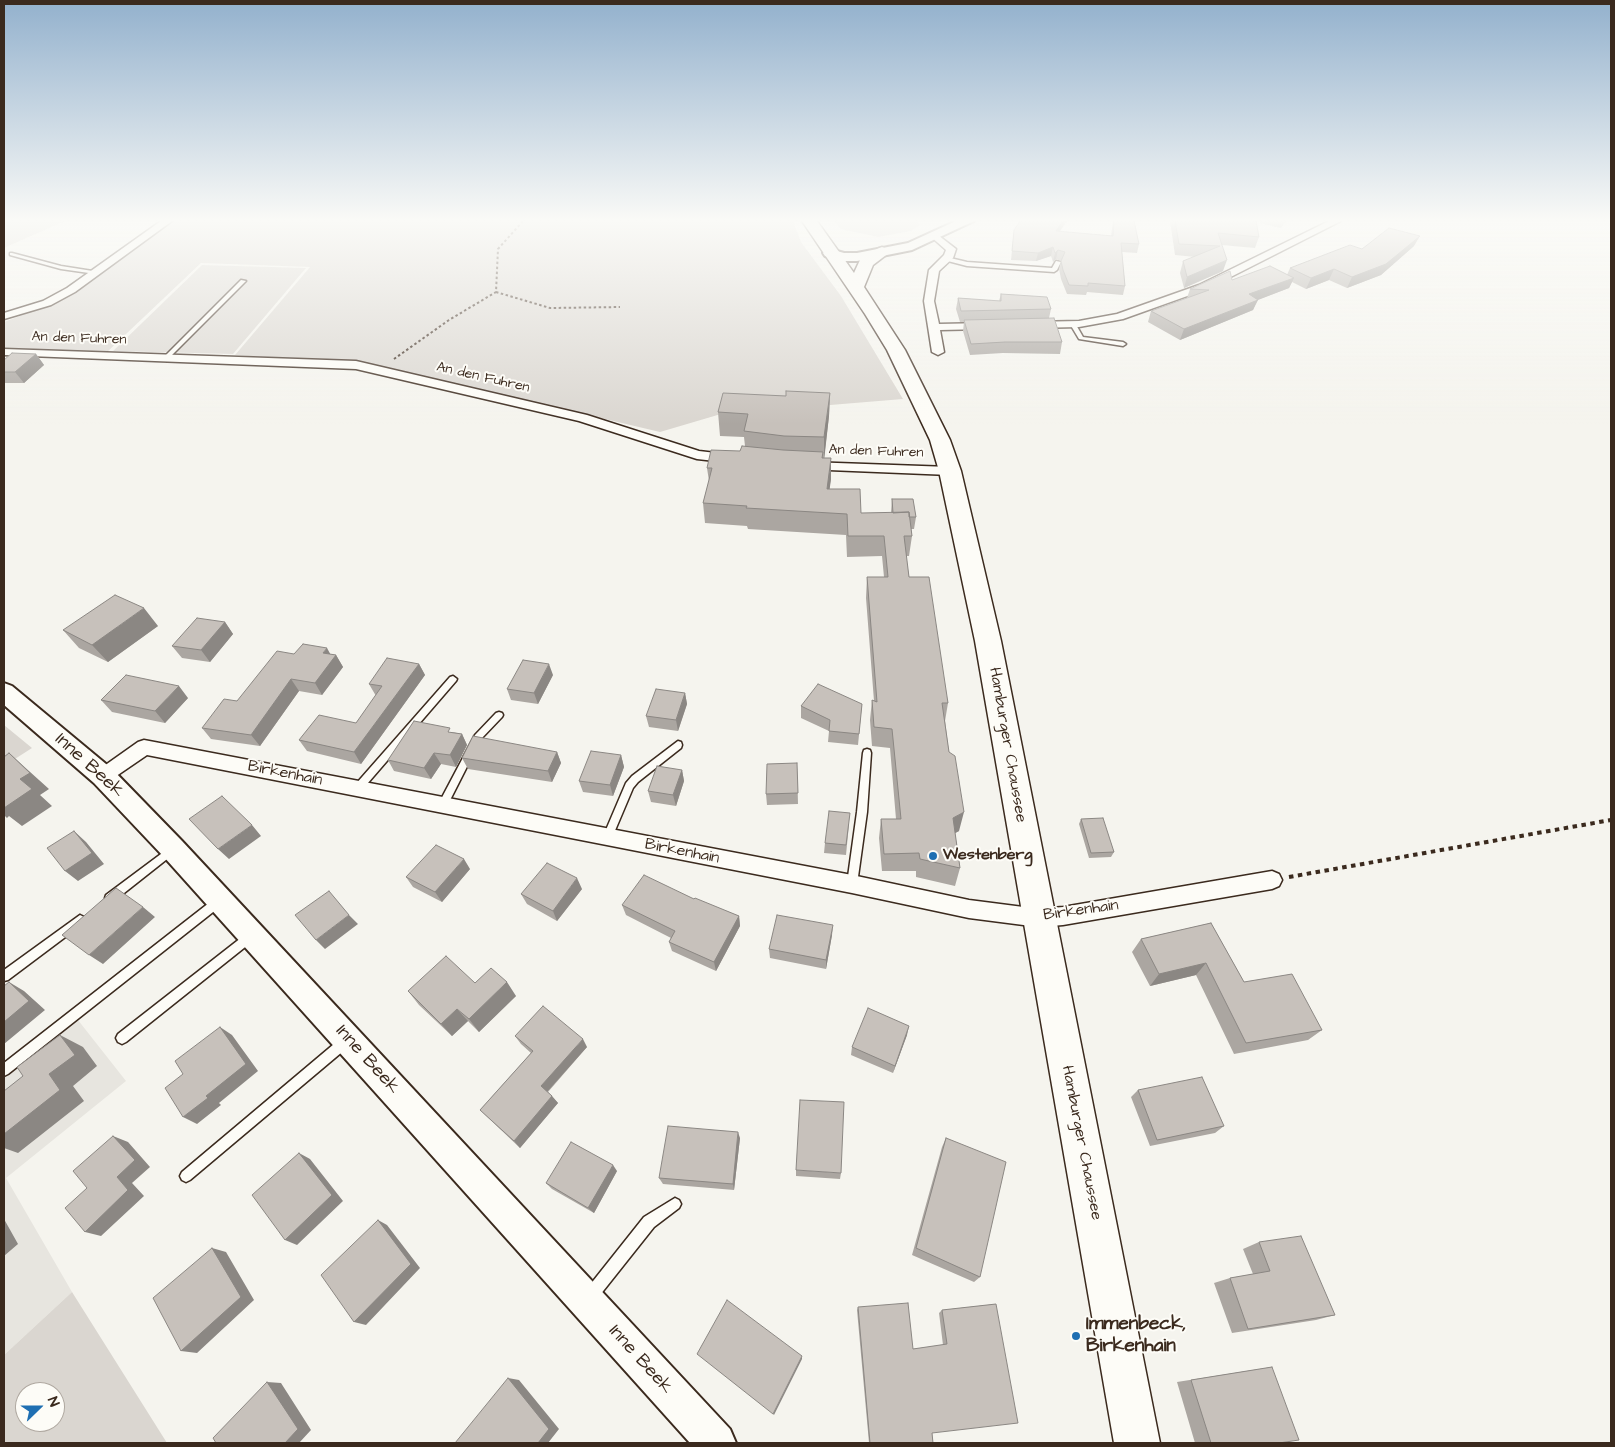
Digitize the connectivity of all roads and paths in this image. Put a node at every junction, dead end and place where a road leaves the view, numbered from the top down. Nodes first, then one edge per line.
1 (855, 288) edge
2 (70, 289) edge
3 (235, 289) edge
4 (496, 289) edge
5 (931, 289) edge
6 (1199, 289) edge
7 (496, 292) junction
8 (620, 307) dead end
9 (4, 316) edge
10 (1073, 324) junction
11 (1023, 325) edge
12 (994, 326) edge
13 (934, 327) junction
14 (1123, 344) dead end
15 (4, 352) edge
16 (938, 352) dead end
17 (166, 358) junction
18 (378, 370) junction
19 (746, 461) edge
20 (794, 466) edge
21 (950, 471) junction
22 (452, 680) dead end
23 (4, 692) edge
24 (499, 715) dead end
25 (678, 745) dead end
26 (867, 753) dead end
27 (103, 776) junction
28 (358, 788) junction
29 (443, 805) junction
30 (1611, 820) edge
31 (608, 837) junction
32 (173, 849) junction
33 (1272, 880) joint
34 (852, 884) junction
35 (220, 900) junction
36 (103, 903) edge
37 (87, 915) edge
38 (1039, 918) junction
39 (252, 935) junction
40 (4, 976) edge
41 (122, 1038) dead end
42 (348, 1039) junction
43 (4, 1070) edge
44 (186, 1176) dead end
45 (675, 1204) dead end
46 (587, 1301) junction
47 (716, 1443) edge
48 (1137, 1443) edge

1 - 21 main road, Hamburger Chaussee
2 - 9 street
3 - 17 lane
4 - 7 path
5 - 13 street
6 - 10 street
7 - 8 path
7 - 18 path
10 - 11 street
10 - 14 lane
12 - 13 street
13 - 16 street
15 - 17 street, An den Fuhren
17 - 18 street, An den Fuhren
18 - 19 street, An den Fuhren
20 - 21 street, An den Fuhren
21 - 38 main road, Hamburger Chaussee
22 - 28 lane
23 - 27 street, Inne Beek
24 - 29 lane
25 - 31 lane
26 - 34 lane
27 - 28 street, Birkenhain
27 - 32 street, Inne Beek
28 - 29 street, Birkenhain
29 - 31 street, Birkenhain
30 - 33 path
31 - 34 street, Birkenhain
32 - 35 street, Inne Beek
32 - 36 lane
33 - 38 street, Birkenhain
34 - 38 street, Birkenhain
35 - 39 street, Inne Beek
35 - 43 lane
37 - 40 lane
38 - 48 main road, Hamburger Chaussee
39 - 41 lane
39 - 42 street, Inne Beek
42 - 44 lane
42 - 46 street, Inne Beek
45 - 46 lane
46 - 47 street, Inne Beek

